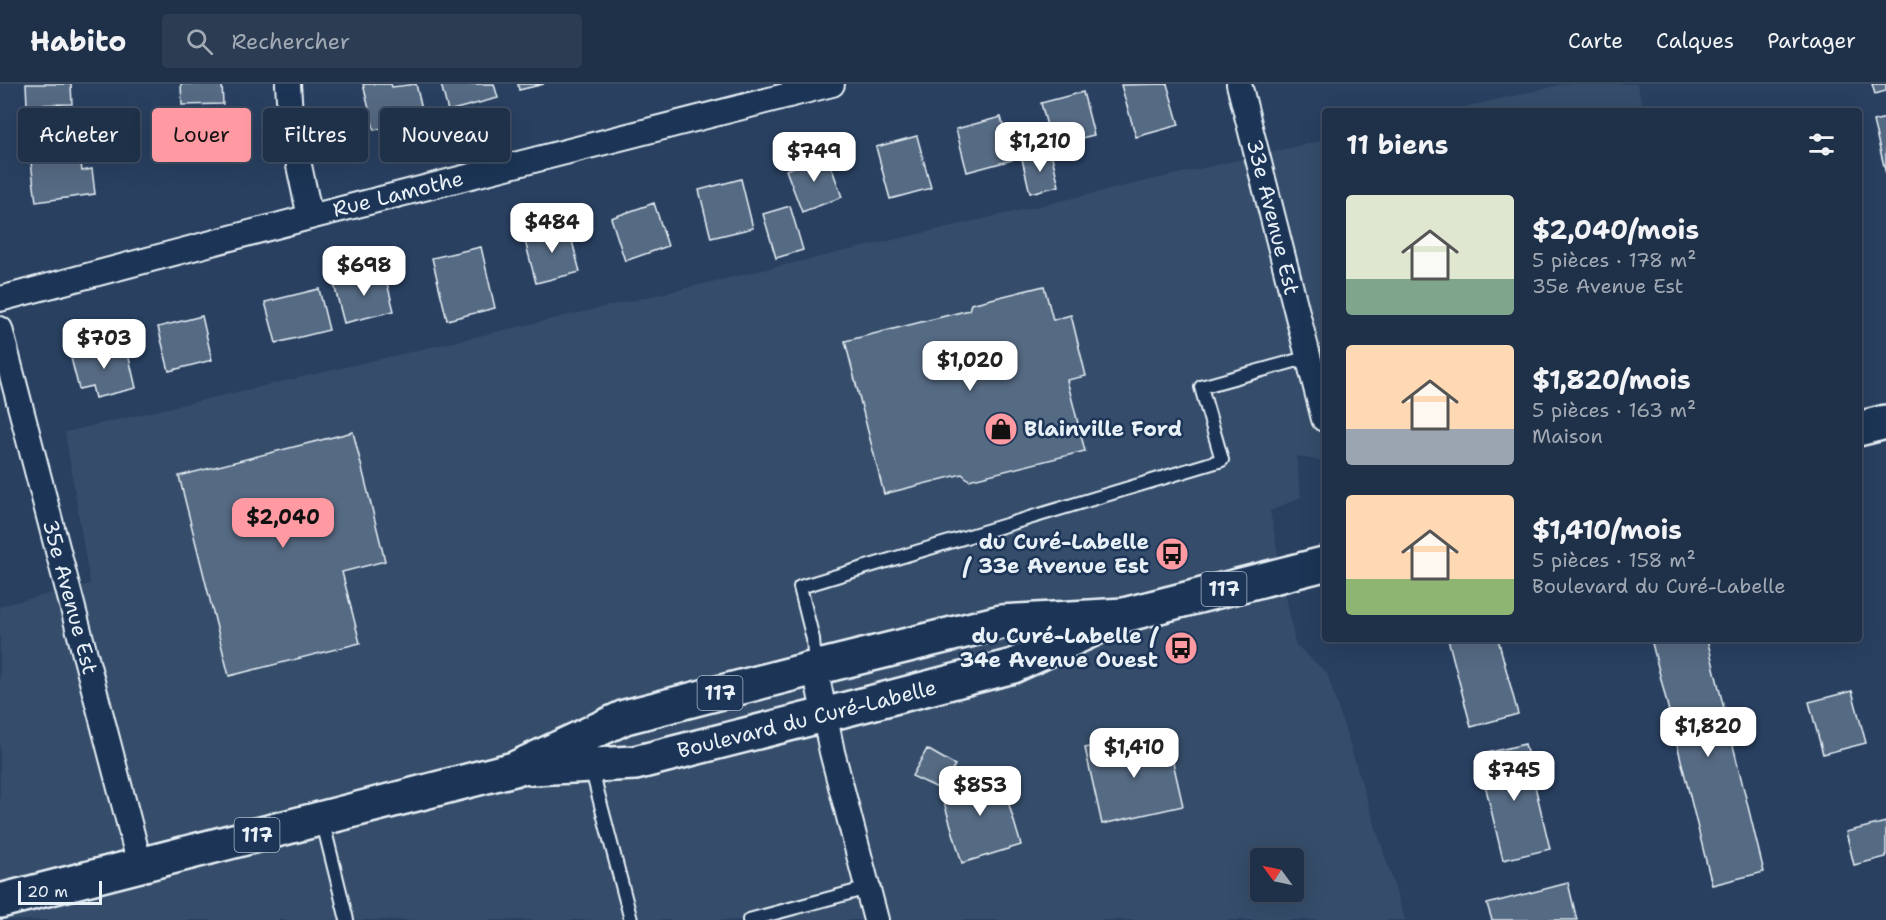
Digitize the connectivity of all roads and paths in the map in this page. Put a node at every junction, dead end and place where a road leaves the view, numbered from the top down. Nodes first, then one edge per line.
1 (288, 84) edge
2 (832, 84) edge
3 (1239, 84) edge
4 (310, 217) junction
5 (0, 298) edge
6 (0, 329) edge
7 (1309, 357) junction
8 (1322, 411) edge
9 (1886, 422) edge
10 (1862, 428) edge
11 (1322, 565) edge
12 (1124, 615) junction
13 (815, 668) junction
14 (824, 715) junction
15 (587, 751) junction
16 (322, 819) junction
17 (140, 865) junction
18 (868, 888) junction
19 (0, 901) edge
20 (347, 920) edge
21 (631, 920) edge
22 (749, 920) edge
23 (876, 920) edge

1 - 4 street
2 - 4 street, Rue Lamothe
3 - 7 street, 33e Avenue Est
4 - 5 street, Rue Lamothe
6 - 17 street, 35e Avenue Est
7 - 8 street, 33e Avenue Est
7 - 13 lane
9 - 10 main road
11 - 12 main road, Boulevard du Curé-Labelle / 117
12 - 13 main road, Boulevard du Curé-Labelle / 117
12 - 14 main road, Boulevard du Curé-Labelle / 117
13 - 14 street
13 - 15 main road, Boulevard du Curé-Labelle / 117
14 - 15 main road, Boulevard du Curé-Labelle / 117
14 - 18 street
15 - 16 main road, Boulevard du Curé-Labelle / 117
15 - 21 lane
16 - 17 main road, Boulevard du Curé-Labelle / 117
16 - 20 lane
17 - 19 main road, Boulevard du Curé-Labelle / 117
18 - 22 lane
18 - 23 street

